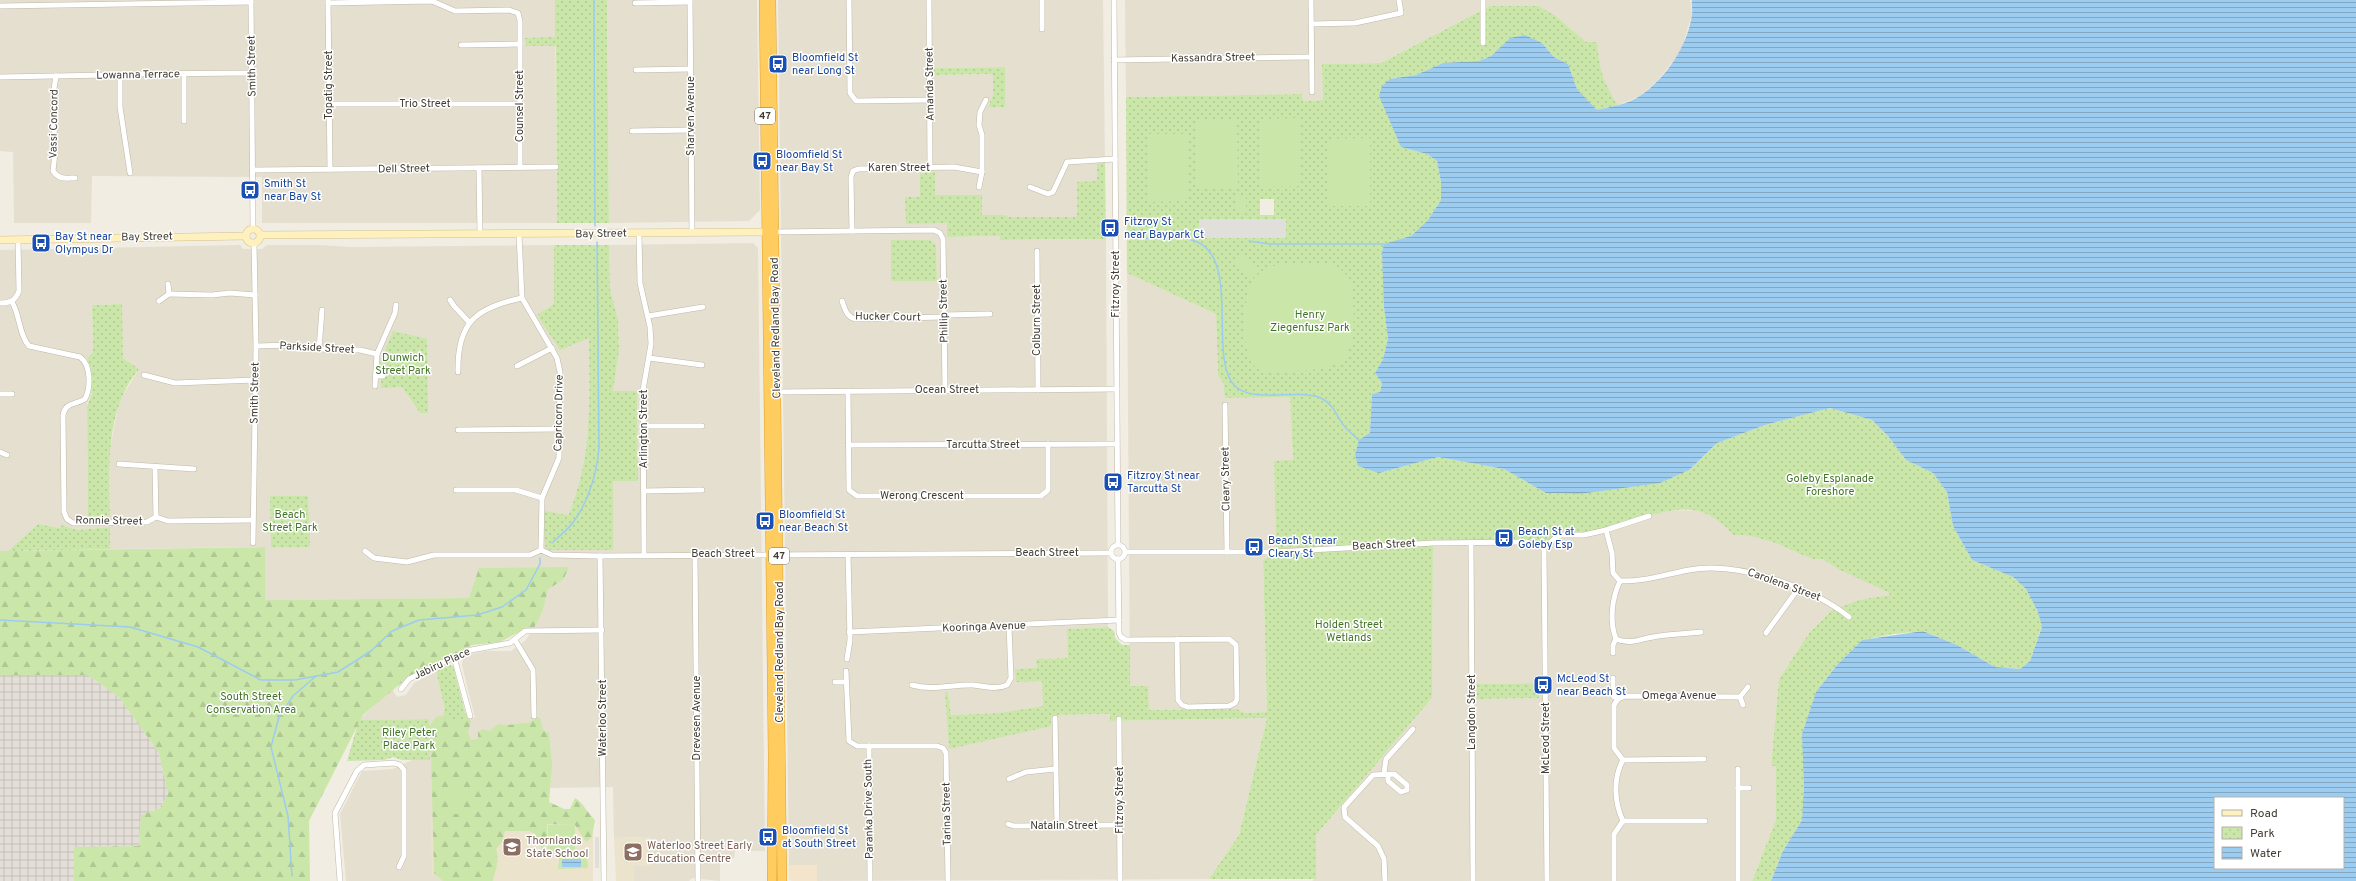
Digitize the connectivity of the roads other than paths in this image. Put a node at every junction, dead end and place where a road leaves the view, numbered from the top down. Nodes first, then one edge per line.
1 (764, 0) edge
2 (771, 0) edge
3 (849, 0) edge
4 (929, 0) edge
5 (1042, 0) edge
6 (1114, 0) edge
7 (1311, 0) edge
8 (1399, 0) edge
9 (1483, 0) edge
10 (251, 1) edge
11 (328, 1) edge
12 (690, 1) edge
13 (64, 2) edge
14 (635, 3) dead end
15 (0, 6) edge
16 (1311, 24) junction
17 (1042, 29) dead end
18 (1483, 42) dead end
19 (520, 44) junction
20 (461, 45) dead end
21 (1311, 57) junction
22 (1114, 60) junction
23 (690, 69) junction
24 (636, 70) dead end
25 (252, 73) junction
26 (184, 74) junction
27 (56, 76) junction
28 (0, 77) edge
29 (120, 77) junction
30 (1312, 92) dead end
31 (930, 100) junction
32 (986, 100) dead end
33 (329, 104) junction
34 (520, 104) junction
35 (184, 121) dead end
36 (691, 130) junction
37 (632, 131) dead end
38 (1115, 159) junction
39 (520, 167) junction
40 (556, 167) dead end
41 (479, 168) junction
42 (930, 168) junction
43 (330, 169) junction
44 (253, 170) junction
45 (982, 172) junction
46 (130, 173) dead end
47 (75, 178) dead end
48 (979, 187) dead end
49 (1030, 187) dead end
50 (253, 229) junction
51 (852, 231) junction
52 (770, 232) junction
53 (639, 233) junction
54 (692, 233) junction
55 (940, 233) joint
56 (519, 234) junction
57 (480, 235) junction
58 (246, 236) junction
59 (261, 236) junction
60 (0, 240) edge
61 (18, 240) junction
62 (254, 243) junction
63 (1037, 251) dead end
64 (168, 284) dead end
65 (169, 294) junction
66 (255, 295) junction
67 (522, 298) junction
68 (450, 300) dead end
69 (159, 301) dead end
70 (842, 301) dead end
71 (12, 302) junction
72 (0, 303) edge
73 (396, 305) dead end
74 (703, 307) dead end
75 (322, 310) dead end
76 (990, 314) dead end
77 (648, 316) junction
78 (944, 316) junction
79 (469, 322) junction
80 (256, 346) junction
81 (552, 348) junction
82 (319, 349) junction
83 (377, 354) junction
84 (649, 358) junction
85 (702, 365) dead end
86 (517, 366) dead end
87 (458, 372) dead end
88 (144, 375) dead end
89 (375, 376) junction
90 (383, 376) dead end
91 (256, 380) junction
92 (375, 386) dead end
93 (1117, 389) junction
94 (945, 390) junction
95 (1038, 390) junction
96 (848, 391) junction
97 (777, 392) junction
98 (0, 394) edge
99 (12, 394) dead end
100 (1225, 405) dead end
101 (643, 426) junction
102 (702, 426) dead end
103 (560, 429) junction
104 (458, 430) dead end
105 (1048, 444) junction
106 (1117, 444) junction
107 (848, 445) junction
108 (0, 452) edge
109 (7, 455) dead end
110 (120, 464) dead end
111 (155, 467) junction
112 (194, 469) dead end
113 (456, 490) dead end
114 (644, 490) junction
115 (702, 490) dead end
116 (542, 498) junction
117 (1649, 516) dead end
118 (156, 517) junction
119 (252, 520) junction
120 (1606, 530) junction
121 (253, 543) dead end
122 (1471, 543) junction
123 (1118, 544) junction
124 (1544, 548) junction
125 (541, 550) junction
126 (365, 551) dead end
127 (1111, 552) junction
128 (1126, 552) junction
129 (1227, 552) junction
130 (775, 554) junction
131 (848, 554) junction
132 (644, 555) junction
133 (695, 555) junction
134 (600, 556) junction
135 (1118, 559) junction
136 (1620, 581) junction
137 (1798, 589) junction
138 (1849, 617) dead end
139 (1119, 620) junction
140 (1009, 626) junction
141 (602, 630) junction
142 (849, 632) junction
143 (1701, 632) dead end
144 (1766, 633) dead end
145 (1177, 639) junction
146 (1616, 639) junction
147 (515, 640) junction
148 (1613, 653) dead end
149 (454, 657) junction
150 (847, 659) dead end
151 (846, 671) dead end
152 (1613, 678) dead end
153 (835, 682) dead end
154 (846, 682) junction
155 (912, 685) dead end
156 (1748, 687) dead end
157 (402, 689) dead end
158 (1740, 697) junction
159 (1618, 699) junction
160 (1743, 705) dead end
161 (470, 716) dead end
162 (534, 716) dead end
163 (1055, 718) dead end
164 (1120, 719) dead end
165 (1413, 729) dead end
166 (869, 746) junction
167 (1704, 759) dead end
168 (1622, 760) junction
169 (1055, 769) junction
170 (1738, 769) dead end
171 (1009, 779) dead end
172 (1738, 788) junction
173 (1749, 788) dead end
174 (1623, 821) junction
175 (1704, 821) dead end
176 (1008, 824) dead end
177 (1120, 825) junction
178 (1057, 826) junction
179 (399, 867) dead end
180 (340, 881) edge
181 (604, 881) edge
182 (698, 881) edge
183 (772, 881) edge
184 (782, 881) edge
185 (870, 881) edge
186 (948, 881) edge
187 (1120, 881) edge
188 (1385, 881) edge
189 (1473, 881) edge
190 (1547, 881) edge
191 (1614, 881) edge
192 (1738, 881) edge

1 - 52 highway, 47
2 - 52 highway, 47
3 - 31 street
4 - 31 street, Amanda Street
5 - 17 street
6 - 22 street, Fitzroy Street
7 - 16 street
8 - 16 street
9 - 18 street
10 - 13 street
10 - 25 street, Smith Street
11 - 19 street, Counsel Street
11 - 33 street, Topatig Street
12 - 14 street
12 - 23 street, Sharven Avenue
13 - 15 street
16 - 21 street
19 - 20 street
19 - 34 street, Counsel Street
21 - 22 street, Kassandra Street
21 - 30 street
22 - 38 street, Fitzroy Street
23 - 24 street
23 - 36 street, Sharven Avenue
25 - 26 street, Lowanna Terrace
25 - 44 street, Smith Street
26 - 29 street, Lowanna Terrace
26 - 35 street
27 - 28 street, Lowanna Terrace
27 - 29 street, Lowanna Terrace
27 - 47 street, Vassi Concord
29 - 46 street
31 - 42 street, Amanda Street
32 - 45 street
33 - 34 street, Trio Street
33 - 43 street, Topatig Street
34 - 39 street, Counsel Street
36 - 37 street
36 - 54 street, Sharven Avenue
38 - 49 street
38 - 93 street, Fitzroy Street
39 - 40 street, Dell Street
39 - 41 street, Dell Street
41 - 43 street, Dell Street
41 - 57 street
42 - 45 street, Karen Street
42 - 51 street, Karen Street
43 - 44 street, Dell Street
44 - 50 street, Smith Street
45 - 48 street
50 - 58 street
50 - 59 street
51 - 52 street, Bay Street
51 - 55 street, Bay Street
52 - 54 street, Bay Street
52 - 97 highway, Cleveland Redland Bay Road / 47
52 - 130 highway, Cleveland Redland Bay Road / 47
53 - 54 street, Bay Street
53 - 56 street, Bay Street
53 - 77 street, Arlington Street
55 - 78 street, Phillip Street
56 - 57 street, Bay Street
56 - 67 street, Capricorn Drive
57 - 59 street, Bay Street
58 - 61 street, Bay Street
58 - 62 street
59 - 62 street
60 - 61 street, Bay Street
61 - 71 street
62 - 66 street, Smith Street
63 - 95 street, Colburn Street
64 - 65 street
65 - 66 street
65 - 69 street
66 - 80 street, Smith Street
67 - 79 street
67 - 81 street, Capricorn Drive
68 - 79 street
70 - 78 street, Hucker Court
71 - 72 street
71 - 118 street, Ronnie Street
73 - 83 street
74 - 77 street
75 - 82 street
76 - 78 street, Hucker Court
77 - 84 street, Arlington Street
78 - 94 street, Phillip Street
79 - 87 street
80 - 82 street, Parkside Street
80 - 91 street, Smith Street
81 - 86 street
81 - 103 street, Capricorn Drive
82 - 83 street, Parkside Street
83 - 89 street
84 - 85 street
84 - 101 street, Arlington Street
88 - 91 street
89 - 90 street
89 - 92 street
91 - 119 street, Smith Street
93 - 95 street, Ocean Street
93 - 106 street, Fitzroy Street
94 - 95 street, Ocean Street
94 - 96 street, Ocean Street
96 - 97 street, Ocean Street
96 - 107 street, Werong Crescent
97 - 130 highway, Cleveland Redland Bay Road / 47
98 - 99 street
100 - 129 street, Cleary Street
101 - 102 street
101 - 114 street, Arlington Street
103 - 104 street
103 - 116 street, Capricorn Drive
105 - 106 street, Tarcutta Street
105 - 107 street, Tarcutta Street
105 - 107 street, Werong Crescent
106 - 123 street, Fitzroy Street
108 - 109 street
110 - 111 street
111 - 112 street
111 - 118 street
113 - 116 street
114 - 115 street
114 - 132 street, Arlington Street
116 - 125 street, Capricorn Drive
117 - 120 street
118 - 119 street, Ronnie Street
119 - 121 street, Smith Street
120 - 124 street
120 - 136 street
122 - 124 street, Beach Street
122 - 129 street, Beach Street
122 - 189 street, Langdon Street
123 - 127 street
123 - 128 street
124 - 190 street, McLeod Street
125 - 126 street, Beach Street
125 - 134 street, Beach Street
127 - 131 street, Beach Street
127 - 135 street
128 - 129 street, Beach Street
128 - 135 street
130 - 131 street, Beach Street
130 - 133 street, Beach Street
130 - 183 highway, Cleveland Redland Bay Road / 47
130 - 184 highway, Cleveland Redland Bay Road / 47
131 - 142 street
132 - 133 street, Beach Street
132 - 134 street, Beach Street
133 - 182 street, Drevesen Avenue
134 - 141 street, Waterloo Street
135 - 139 street
136 - 137 street, Carolena Street
136 - 146 street
137 - 138 street, Carolena Street
137 - 144 street
139 - 140 street, Kooringa Avenue
139 - 145 street
140 - 142 street, Kooringa Avenue
140 - 155 street
141 - 147 street, Jabiru Place
141 - 181 street, Waterloo Street
142 - 150 street
143 - 146 street
145 - 145 street
146 - 148 street
147 - 149 street, Jabiru Place
147 - 162 street
149 - 157 street, Jabiru Place
149 - 161 street
151 - 154 street, Paranka Drive South
152 - 159 street
153 - 154 street
154 - 166 street, Paranka Drive South
156 - 158 street
158 - 159 street, Omega Avenue
158 - 160 street
159 - 168 street
163 - 169 street
164 - 177 street, Fitzroy Street
165 - 188 street
166 - 185 street, Paranka Drive South
166 - 186 street, Tarina Street
167 - 168 street
168 - 174 street
169 - 171 street
169 - 178 street
170 - 172 street
172 - 173 street
172 - 192 street
174 - 175 street
174 - 191 street
176 - 178 street, Natalin Street
177 - 178 street, Natalin Street
177 - 187 street, Fitzroy Street
179 - 180 street

